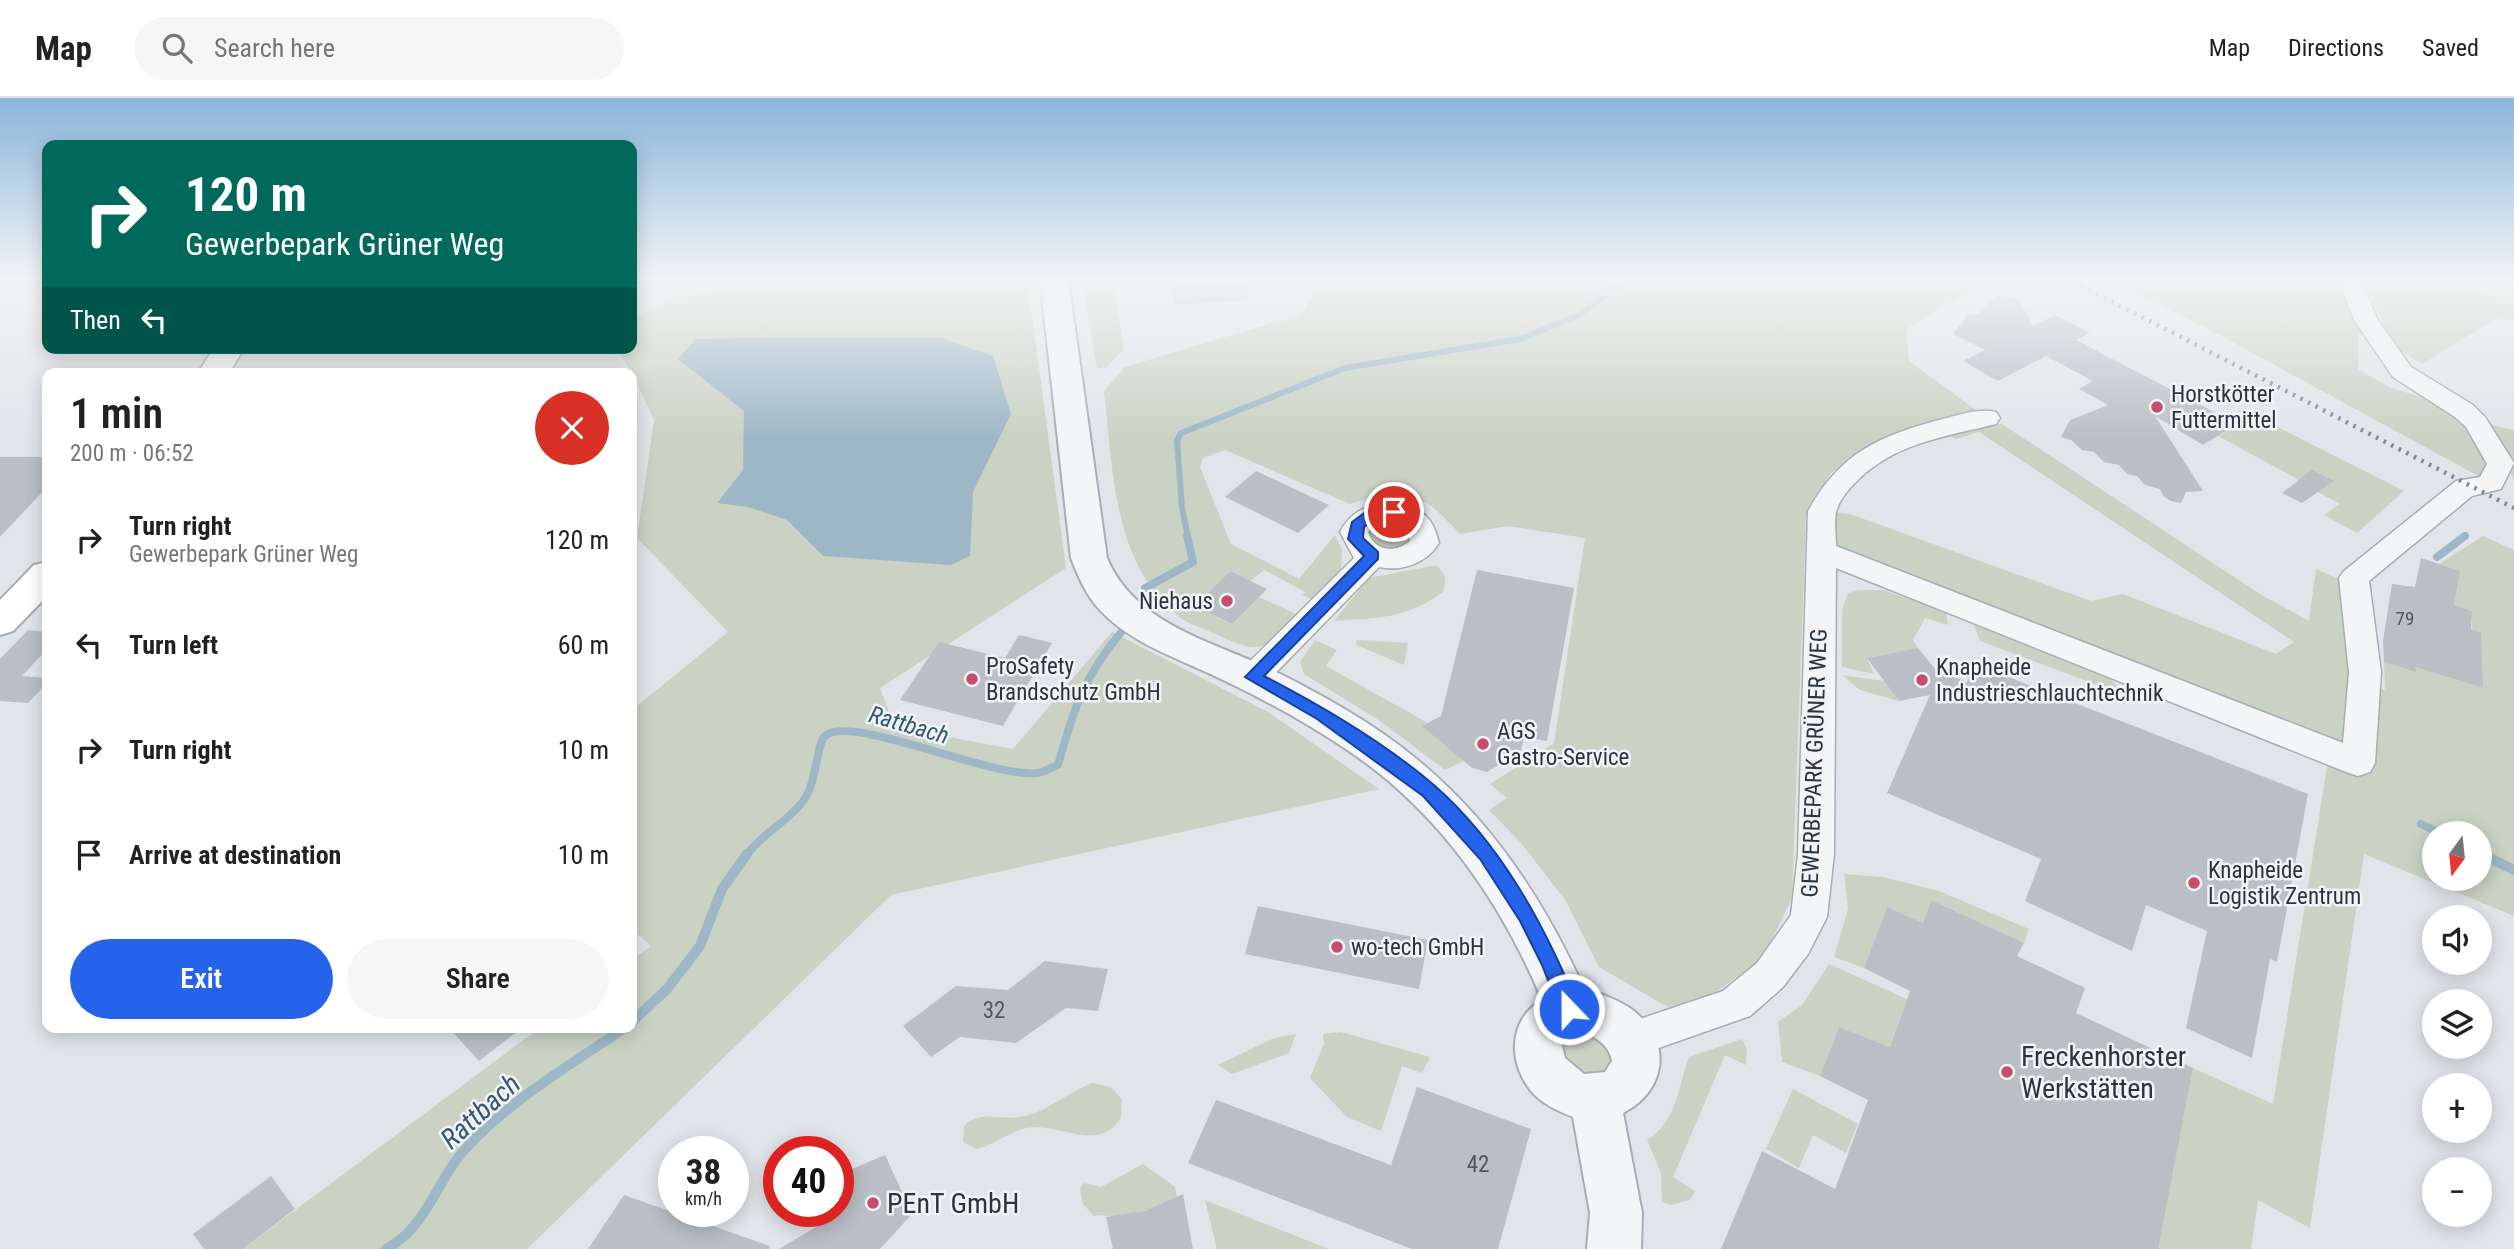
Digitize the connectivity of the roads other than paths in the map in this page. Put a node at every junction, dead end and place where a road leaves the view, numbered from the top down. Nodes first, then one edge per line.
1 (1061, 332) edge
2 (2374, 332) edge
3 (1987, 418) dead end
4 (1819, 550) junction
5 (1373, 556) dead end
6 (42, 579) edge
7 (0, 622) edge
8 (1253, 677) junction
9 (1569, 1009) junction
10 (1630, 1040) junction
11 (1595, 1098) junction
12 (1615, 1249) edge

1 - 8 street
2 - 4 street
3 - 4 street, GEWERBEPARK GRÜNER WEG
4 - 10 street, GEWERBEPARK GRÜNER WEG
5 - 8 street
6 - 7 main road
8 - 9 street
9 - 10 street
9 - 11 street
10 - 11 street
11 - 12 street

